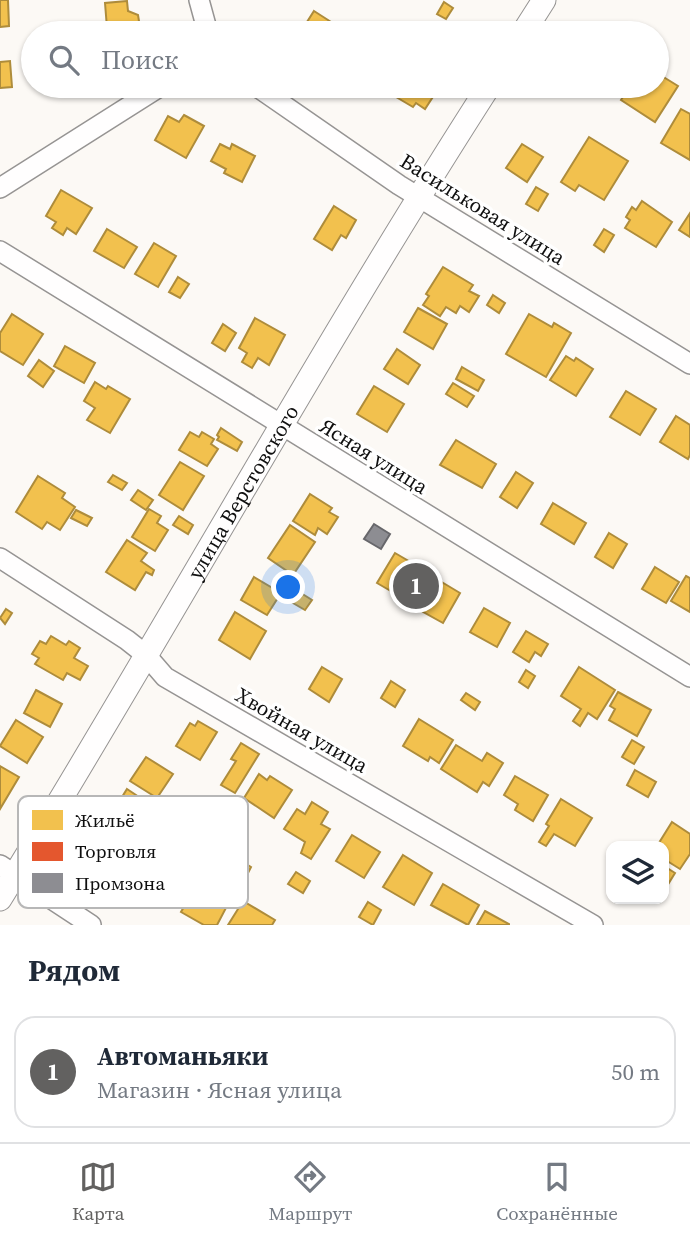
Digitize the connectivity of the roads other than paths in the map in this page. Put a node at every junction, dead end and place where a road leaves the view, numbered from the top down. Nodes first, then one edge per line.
1 (200, 0) edge
2 (544, 0) edge
3 (205, 21) edge
4 (531, 21) edge
5 (142, 98) edge
6 (274, 98) edge
7 (482, 98) edge
8 (0, 188) edge
9 (420, 198) junction
10 (0, 251) edge
11 (690, 364) edge
12 (282, 426) junction
13 (0, 558) edge
14 (146, 655) junction
15 (690, 677) edge
16 (55, 796) edge
17 (18, 853) edge
18 (7, 870) edge
19 (0, 899) edge
20 (65, 908) edge
21 (91, 925) edge
22 (593, 925) edge

1 - 3 street
2 - 4 street
5 - 8 street
6 - 9 street, Васильковая улица
7 - 9 street, улица Верстовского
9 - 11 street, Васильковая улица
9 - 12 street, улица Верстовского
10 - 12 street, Ясная улица
12 - 14 street, улица Верстовского
12 - 15 street, Ясная улица
13 - 14 street, Хвойная улица
14 - 16 street, улица Верстовского
14 - 22 street, Хвойная улица
17 - 18 street, улица Верстовского
18 - 19 street, улица Верстовского
20 - 21 street

